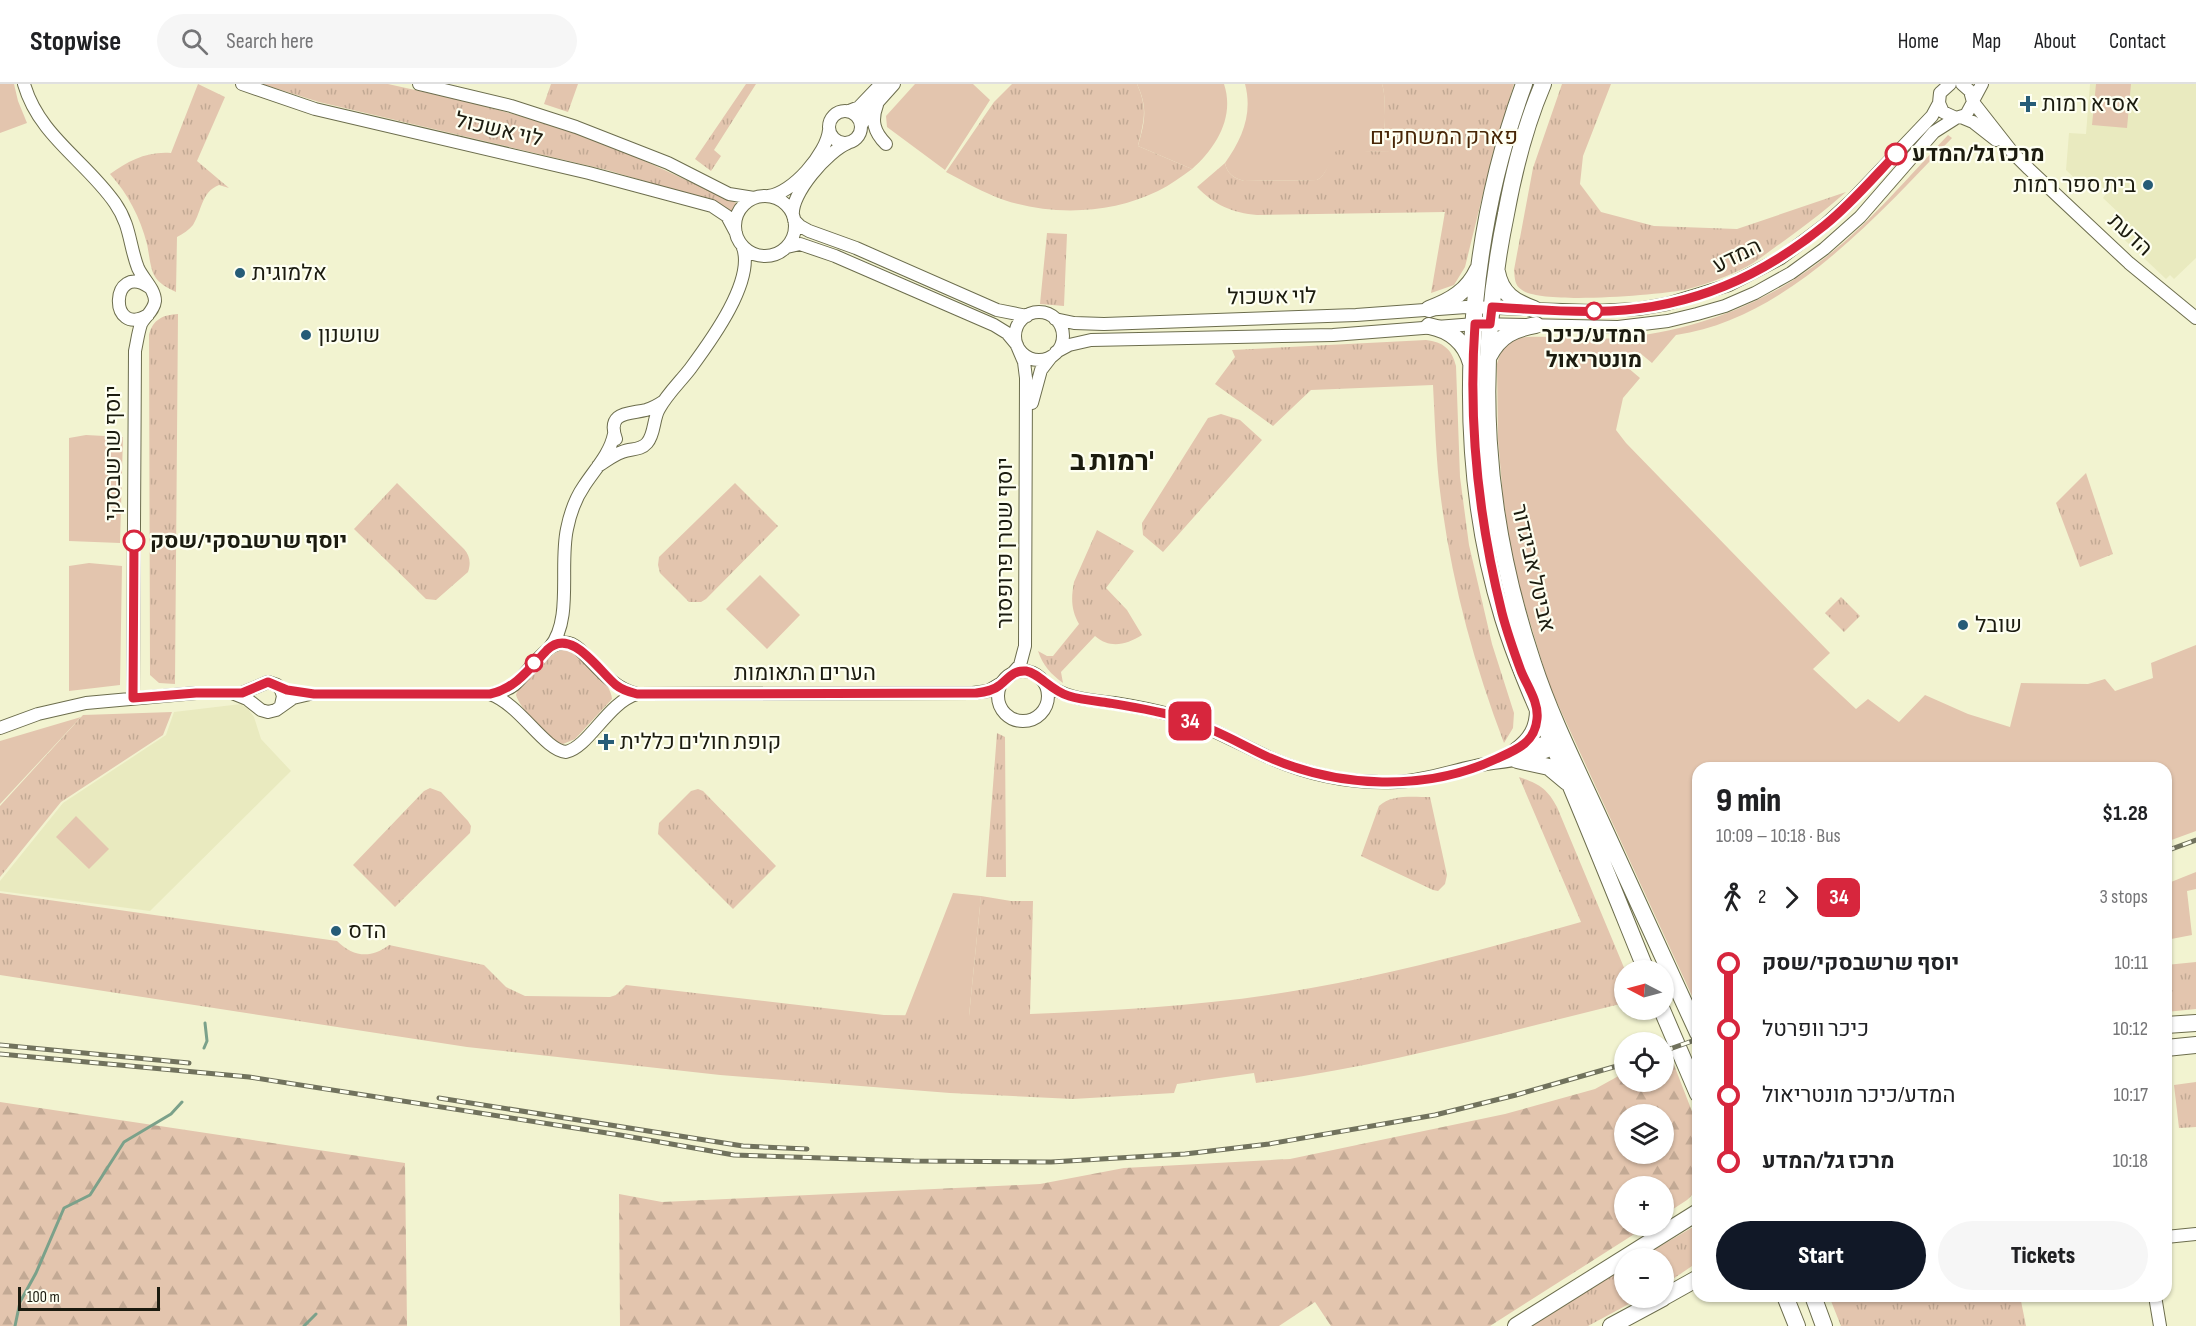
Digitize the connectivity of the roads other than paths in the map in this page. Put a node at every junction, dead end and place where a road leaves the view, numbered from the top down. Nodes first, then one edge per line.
1 (24, 84) edge
2 (242, 84) edge
3 (419, 84) edge
4 (881, 84) edge
5 (894, 84) edge
6 (1524, 84) edge
7 (1543, 84) edge
8 (1950, 84) edge
9 (1962, 84) edge
10 (1982, 84) edge
11 (881, 98) junction
12 (1973, 101) junction
13 (1939, 104) junction
14 (849, 111) junction
15 (1959, 118) junction
16 (861, 126) junction
17 (829, 130) junction
18 (848, 143) junction
19 (886, 144) dead end
20 (2013, 153) junction
21 (768, 196) junction
22 (754, 198) junction
23 (794, 218) junction
24 (736, 233) junction
25 (742, 245) junction
26 (787, 247) junction
27 (134, 254) junction
28 (767, 256) junction
29 (1489, 262) junction
30 (742, 282) junction
31 (148, 286) junction
32 (122, 288) junction
33 (1484, 307) junction
34 (1429, 309) junction
35 (123, 314) junction
36 (148, 315) junction
37 (1027, 316) junction
38 (1535, 317) junction
39 (2196, 318) edge
40 (1055, 319) junction
41 (1482, 324) junction
42 (1429, 326) junction
43 (1018, 347) junction
44 (135, 351) junction
45 (1054, 355) junction
46 (1480, 362) junction
47 (664, 401) junction
48 (635, 411) junction
49 (652, 429) junction
50 (614, 434) junction
51 (1026, 440) junction
52 (631, 450) junction
53 (598, 466) junction
54 (563, 617) junction
55 (1025, 646) junction
56 (550, 647) junction
57 (577, 647) junction
58 (1007, 678) junction
59 (1042, 681) junction
60 (515, 684) junction
61 (616, 685) junction
62 (257, 687) junction
63 (280, 688) junction
64 (232, 693) junction
65 (973, 693) junction
66 (314, 694) junction
67 (490, 694) junction
68 (637, 694) junction
69 (133, 698) junction
70 (1074, 698) junction
71 (281, 705) junction
72 (256, 706) junction
73 (615, 707) junction
74 (1002, 708) junction
75 (1538, 709) junction
76 (516, 710) junction
77 (1044, 710) junction
78 (0, 728) edge
79 (1557, 742) junction
80 (1517, 755) junction
81 (1570, 785) junction
82 (1643, 960) edge
83 (1666, 1020) edge
84 (1692, 1021) edge
85 (2196, 1023) edge
86 (2172, 1025) edge
87 (2196, 1045) edge
88 (2172, 1047) edge
89 (1692, 1080) edge
90 (1692, 1216) edge
91 (2196, 1234) edge
92 (2172, 1236) edge
93 (1692, 1281) edge
94 (1674, 1291) edge
95 (1786, 1302) edge
96 (1815, 1302) edge
97 (2156, 1302) edge
98 (1643, 1308) edge
99 (1516, 1326) edge
100 (1611, 1326) edge
101 (1797, 1326) edge
102 (1824, 1326) edge
103 (2160, 1326) edge

1 - 27 street
2 - 24 street, לוי אשכול
3 - 22 street, לוי אשכול
4 - 14 street
5 - 11 street
6 - 29 main road, אביטל אביגדור
7 - 29 main road, אביטל אביגדור
8 - 13 street, המדע
9 - 12 street, הדעת
10 - 12 street
11 - 16 street
11 - 19 street
12 - 15 street, המדע
12 - 20 street, הדעת
13 - 15 street, הדעת
13 - 38 street, המדע
14 - 16 street
14 - 17 street
15 - 20 street, הדעת
15 - 38 street, המדע
16 - 18 street
17 - 18 street
17 - 21 street
18 - 23 street
20 - 39 street, הדעת
21 - 22 street
21 - 23 street
22 - 24 street
23 - 26 street
23 - 37 street
24 - 25 street
25 - 28 street
25 - 30 street
26 - 28 street
26 - 43 street
27 - 31 street
27 - 32 street
28 - 30 street
29 - 33 main road, אביטל אביגדור
29 - 34 main road
29 - 38 main road
30 - 47 street
31 - 32 street
31 - 36 street
32 - 35 street
33 - 34 street, לוי אשכול
33 - 38 street, המדע
33 - 41 main road, אביטל אביגדור
34 - 40 street, לוי אשכול
35 - 36 street
35 - 44 street, יוסף שרשבסקי
36 - 44 street, יוסף שרשבסקי
37 - 40 street
37 - 43 street
38 - 41 street, המדע
38 - 46 main road
40 - 45 street
41 - 42 street, לוי אשכול
41 - 46 main road, אביטל אביגדור
42 - 45 street, לוי אשכול
42 - 46 main road
43 - 45 street
43 - 51 street
44 - 69 street, יוסף שרשבסקי
45 - 51 street
46 - 75 main road, אביטל אביגדור
46 - 79 main road, אביטל אביגדור
47 - 48 street
47 - 49 street
48 - 49 street
48 - 50 street
49 - 52 street
50 - 52 street
50 - 53 street
51 - 55 street, יוסף שטרן פרופסור
52 - 53 street
53 - 54 street
54 - 56 street
54 - 57 street
55 - 58 street
55 - 59 street
56 - 57 street
56 - 60 street
57 - 61 street
58 - 59 street
58 - 65 street
58 - 74 street
59 - 70 street
59 - 77 street
60 - 67 street
60 - 76 street
61 - 68 street
61 - 73 street
62 - 63 street
62 - 64 street
62 - 72 street
63 - 66 street
63 - 71 street
64 - 69 street
64 - 72 street
65 - 68 street, הערים התאומות
65 - 74 street
66 - 67 street
66 - 71 street
67 - 76 street
68 - 73 street
69 - 78 street
70 - 77 street
70 - 80 street
71 - 72 street
73 - 76 street
74 - 77 street
75 - 79 main road, אביטל אביגדור
75 - 80 main road
79 - 80 street
79 - 81 main road, אביטל אביגדור
79 - 84 main road, אביטל אביגדור
80 - 81 main road
81 - 82 main road, אביטל אביגדור
83 - 89 main road
85 - 86 main road
87 - 88 main road
90 - 99 main road
91 - 92 street
93 - 94 main road
95 - 101 main road
96 - 102 main road
97 - 103 street
98 - 100 main road

